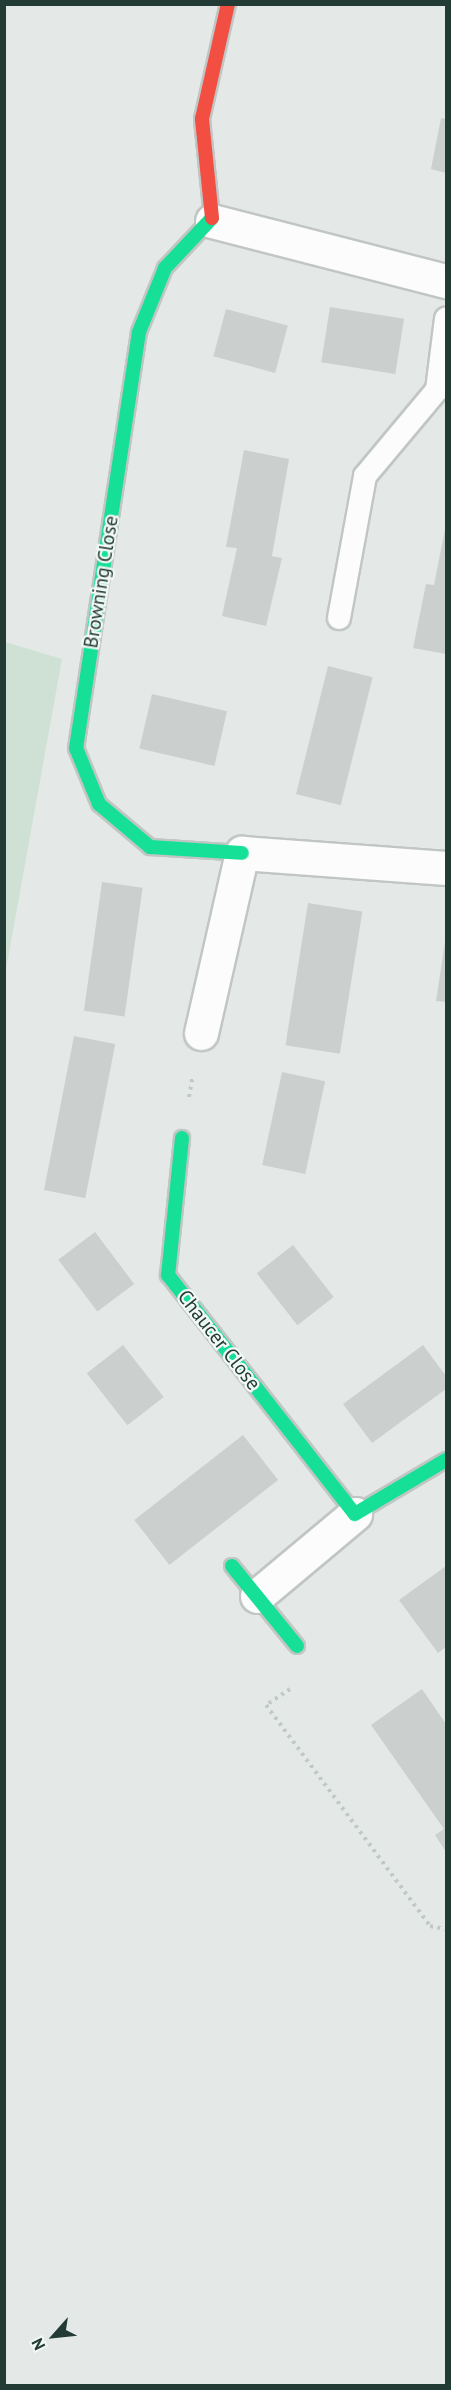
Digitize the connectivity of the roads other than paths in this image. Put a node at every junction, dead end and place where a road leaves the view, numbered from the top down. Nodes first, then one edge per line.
1 (228, 4) edge
2 (212, 221) junction
3 (447, 281) edge
4 (447, 319) edge
5 (339, 618) dead end
6 (242, 853) junction
7 (447, 868) edge
8 (201, 1033) road end
9 (182, 1138) road end
10 (447, 1460) edge
11 (355, 1514) junction
12 (232, 1566) dead end
13 (257, 1596) junction
14 (297, 1646) road end

1 - 2 street
2 - 3 street
2 - 6 street, Browning Close
4 - 5 lane
6 - 7 street, Browning Close
6 - 8 street
9 - 11 street, Chaucer Close
10 - 11 street
11 - 13 street
12 - 13 street
13 - 14 street

